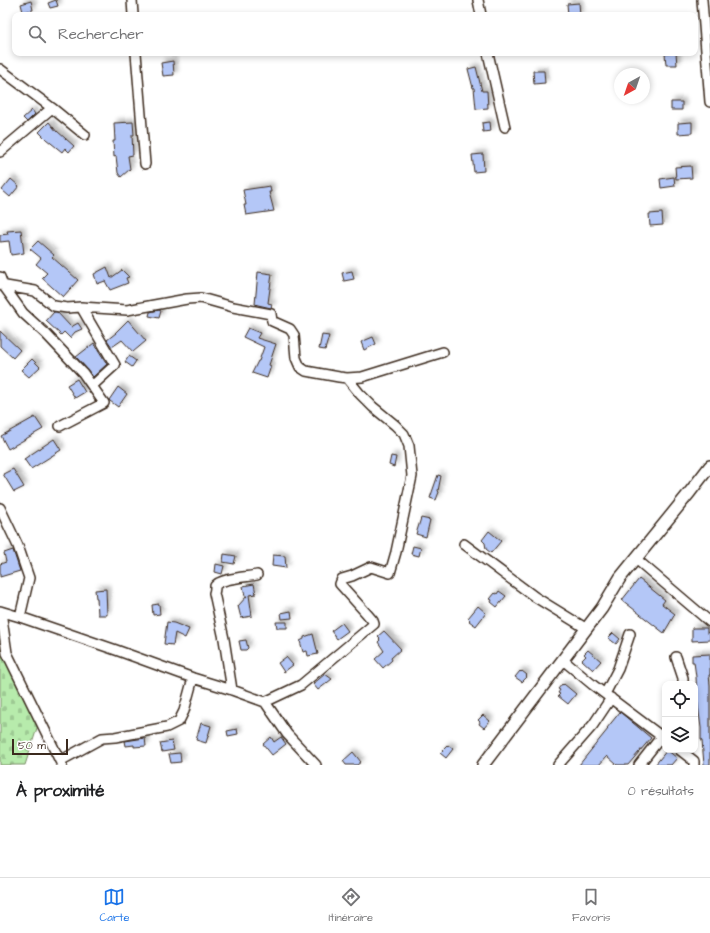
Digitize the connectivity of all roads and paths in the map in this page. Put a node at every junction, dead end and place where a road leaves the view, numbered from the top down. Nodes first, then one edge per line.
1 (132, 0) edge
2 (478, 0) edge
3 (702, 0) edge
4 (133, 12) edge
5 (480, 12) edge
6 (136, 56) edge
7 (489, 56) edge
8 (0, 69) edge
9 (710, 102) edge
10 (52, 108) junction
11 (505, 127) dead end
12 (85, 136) dead end
13 (0, 152) edge
14 (145, 164) dead end
15 (1, 282) edge
16 (81, 307) junction
17 (443, 352) dead end
18 (347, 378) junction
19 (92, 386) junction
20 (60, 426) dead end
21 (710, 466) edge
22 (1, 511) edge
23 (464, 544) dead end
24 (636, 559) junction
25 (257, 575) dead end
26 (1, 611) edge
27 (20, 617) junction
28 (710, 622) edge
29 (587, 628) junction
30 (630, 634) dead end
31 (676, 657) dead end
32 (563, 660) junction
33 (193, 678) junction
34 (683, 681) edge
35 (232, 690) junction
36 (608, 696) junction
37 (265, 702) junction
38 (662, 735) edge
39 (662, 738) edge
40 (684, 753) edge
41 (61, 763) edge
42 (316, 765) edge
43 (483, 765) edge
44 (558, 765) edge
45 (639, 765) edge
46 (694, 765) edge

1 - 4 street
2 - 5 street
3 - 9 street
6 - 14 street
7 - 11 street
8 - 10 street
10 - 12 street
10 - 13 street
15 - 16 street
15 - 19 street
16 - 18 street
16 - 19 street
17 - 18 street
18 - 37 street
19 - 20 street
21 - 24 street
22 - 27 street
23 - 29 street
24 - 28 street
24 - 29 street
25 - 35 street
26 - 27 street
26 - 41 street
27 - 33 street
29 - 32 street
30 - 36 street
31 - 34 street
32 - 36 street
32 - 43 street
33 - 35 street
33 - 41 street
35 - 37 street
36 - 38 street
36 - 44 street
37 - 42 street
39 - 45 street
40 - 46 street

